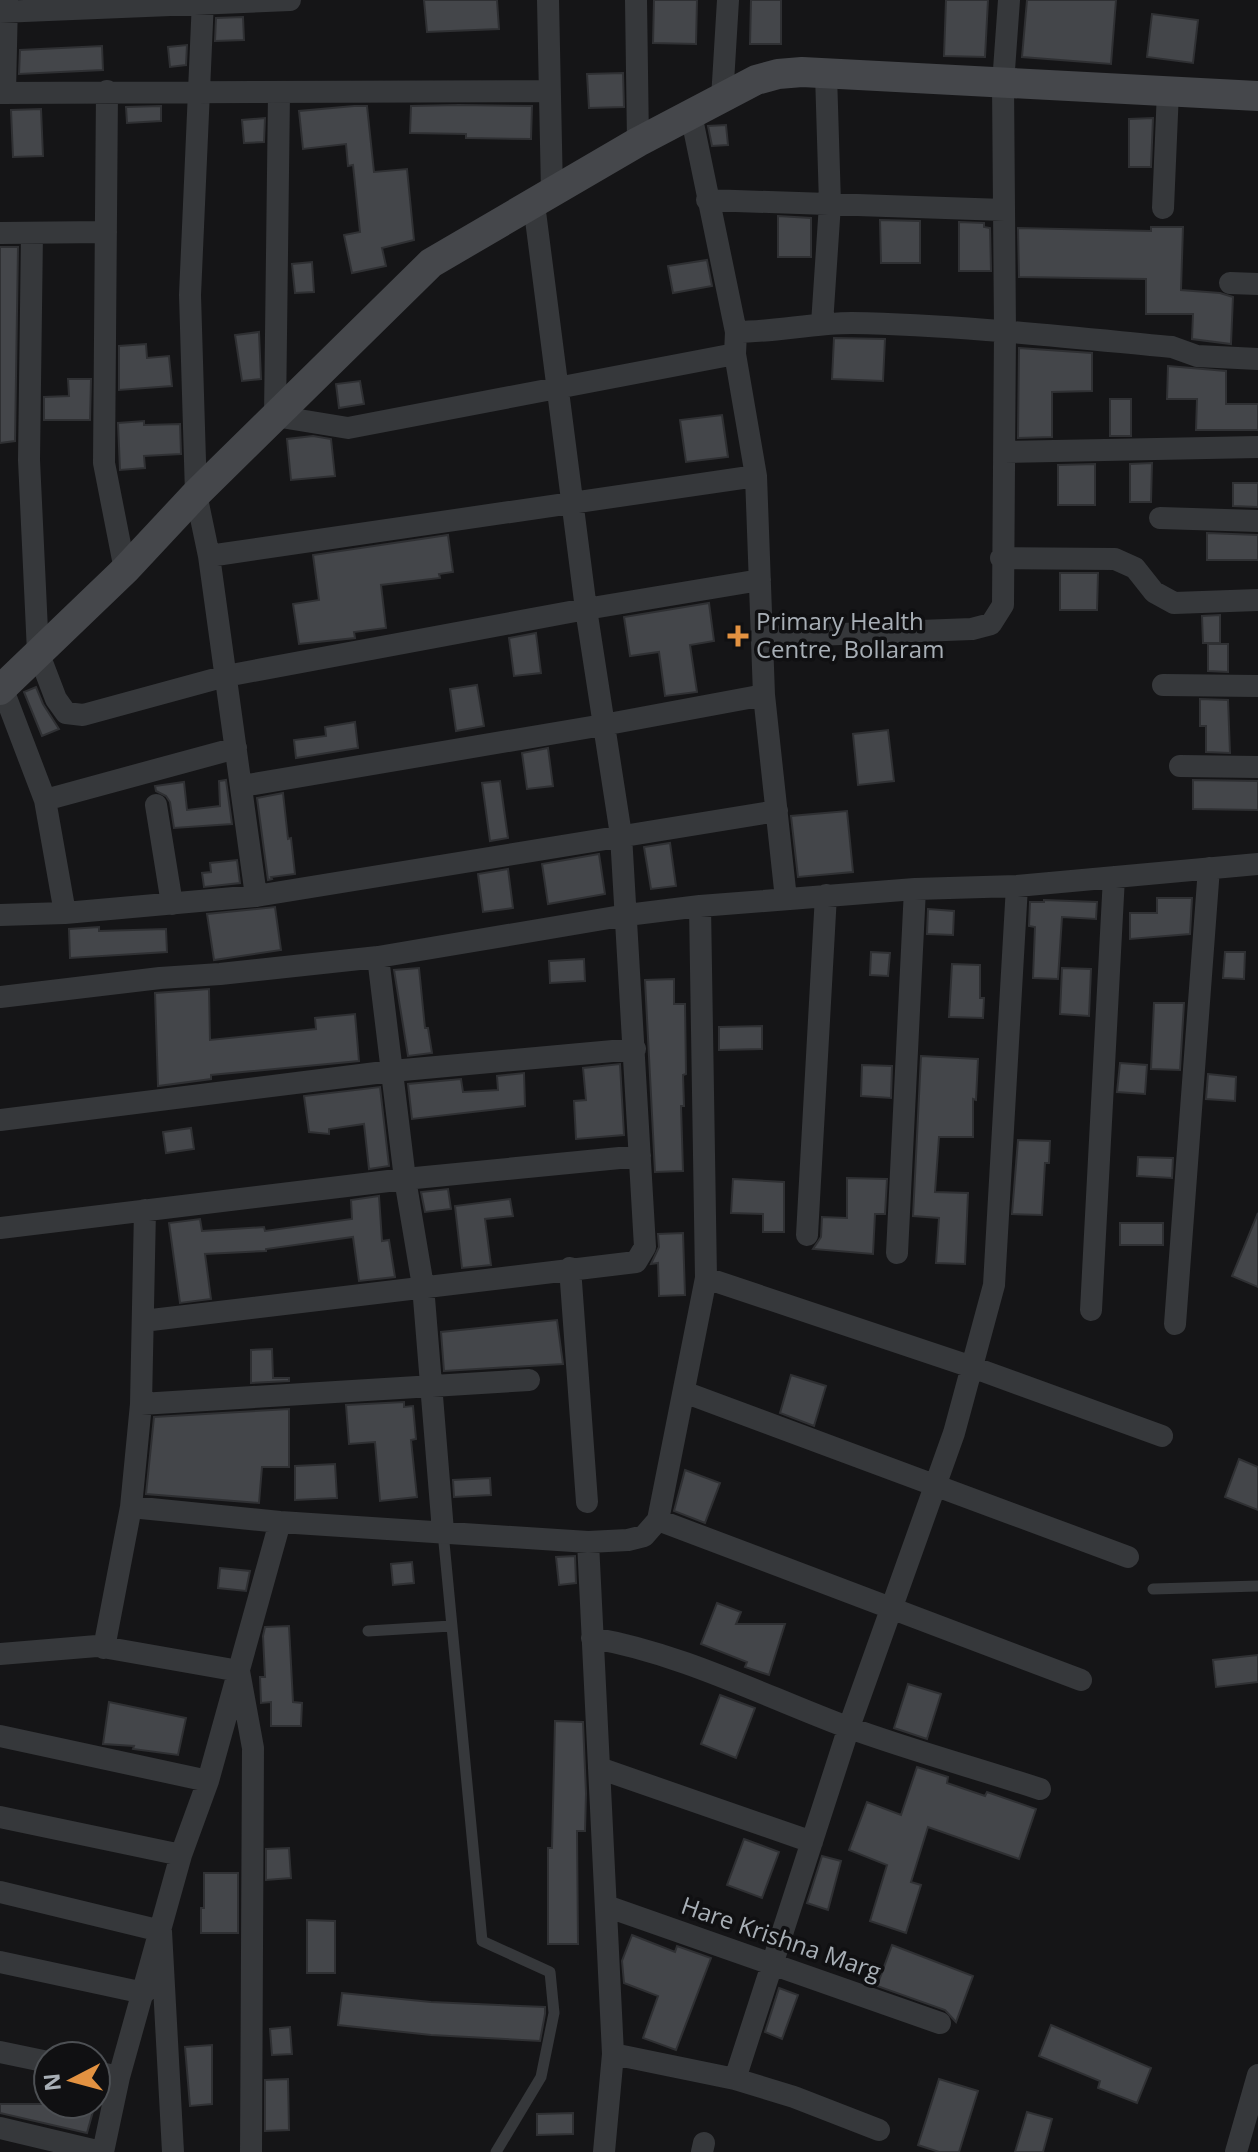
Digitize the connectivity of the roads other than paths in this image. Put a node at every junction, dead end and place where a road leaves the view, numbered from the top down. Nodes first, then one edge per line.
1 (290, 0) edge
2 (548, 0) edge
3 (636, 0) edge
4 (728, 0) edge
5 (1009, 0) edge
6 (203, 2) edge
7 (5, 8) edge
8 (826, 74) junction
9 (1003, 84) junction
10 (107, 91) junction
11 (549, 91) junction
12 (1168, 91) junction
13 (200, 92) junction
14 (279, 92) junction
15 (3, 93) edge
16 (1258, 96) edge
17 (722, 99) junction
18 (691, 114) junction
19 (638, 142) junction
20 (543, 198) junction
21 (707, 200) junction
22 (830, 204) junction
23 (1163, 208) dead end
24 (1004, 210) junction
25 (106, 232) junction
26 (0, 233) edge
27 (32, 233) junction
28 (1230, 283) dead end
29 (1258, 284) edge
30 (822, 324) junction
31 (1005, 331) junction
32 (736, 343) junction
33 (1258, 359) edge
34 (557, 388) junction
35 (275, 416) junction
36 (1258, 447) edge
37 (1005, 452) junction
38 (756, 476) junction
39 (196, 494) junction
40 (574, 503) junction
41 (1160, 518) dead end
42 (1258, 521) edge
43 (209, 556) junction
44 (1001, 558) junction
45 (125, 570) junction
46 (760, 580) junction
47 (1258, 600) edge
48 (586, 609) junction
49 (761, 637) junction
50 (38, 652) junction
51 (226, 676) junction
52 (1163, 685) dead end
53 (1, 686) edge
54 (1258, 686) edge
55 (764, 695) junction
56 (603, 725) junction
57 (236, 748) junction
58 (1180, 766) dead end
59 (1258, 767) edge
60 (242, 786) junction
61 (45, 800) junction
62 (156, 805) dead end
63 (777, 811) junction
64 (621, 835) junction
65 (1258, 864) edge
66 (1209, 868) junction
67 (1114, 877) junction
68 (1017, 886) junction
69 (915, 889) junction
70 (826, 895) junction
71 (256, 896) junction
72 (786, 899) junction
73 (172, 904) junction
74 (700, 906) junction
75 (65, 913) junction
76 (0, 915) edge
77 (627, 915) junction
78 (378, 957) junction
79 (0, 997) edge
80 (635, 1049) junction
81 (392, 1071) junction
82 (0, 1120) edge
83 (640, 1156) junction
84 (405, 1179) junction
85 (145, 1210) junction
86 (0, 1228) edge
87 (807, 1235) dead end
88 (897, 1253) dead end
89 (570, 1268) junction
90 (706, 1278) junction
91 (423, 1286) junction
92 (1091, 1310) dead end
93 (143, 1321) junction
94 (1175, 1324) dead end
95 (972, 1367) junction
96 (529, 1380) dead end
97 (432, 1386) junction
98 (684, 1392) junction
99 (141, 1404) junction
100 (1162, 1436) dead end
101 (936, 1484) junction
102 (587, 1502) dead end
103 (131, 1507) junction
104 (658, 1520) junction
105 (280, 1522) junction
106 (443, 1531) junction
107 (588, 1542) junction
108 (1128, 1557) dead end
109 (1258, 1586) edge
110 (1153, 1589) dead end
111 (891, 1608) junction
112 (451, 1626) junction
113 (368, 1631) dead end
114 (592, 1638) junction
115 (104, 1648) junction
116 (0, 1654) edge
117 (239, 1671) junction
118 (1081, 1680) dead end
119 (849, 1727) junction
120 (0, 1736) edge
121 (599, 1768) junction
122 (208, 1781) junction
123 (1040, 1789) dead end
124 (0, 1817) edge
125 (812, 1842) junction
126 (181, 1855) junction
127 (0, 1892) edge
128 (606, 1906) junction
129 (161, 1931) junction
130 (0, 1962) edge
131 (773, 1963) junction
132 (144, 1993) junction
133 (940, 2023) dead end
134 (0, 2052) edge
135 (613, 2054) junction
136 (32, 2059) edge
137 (112, 2075) edge
138 (1258, 2075) edge
139 (119, 2077) junction
140 (735, 2079) junction
141 (0, 2128) edge
142 (879, 2130) dead end
143 (102, 2152) edge
144 (173, 2152) edge
145 (251, 2152) edge
146 (496, 2152) edge
147 (604, 2152) edge
148 (1236, 2152) edge

1 - 6 street
2 - 11 street
3 - 19 street
4 - 17 street
5 - 9 street
6 - 7 street
6 - 13 street
7 - 15 street
8 - 9 street
8 - 17 street
8 - 22 street
9 - 12 street
9 - 24 street
10 - 13 street
10 - 15 street
10 - 25 street
11 - 14 street
11 - 20 street
12 - 16 street
12 - 23 street
13 - 14 street
13 - 39 street
14 - 35 street
17 - 18 street
18 - 19 street
18 - 21 street
19 - 20 street
20 - 34 street
20 - 35 street
21 - 22 street
21 - 32 street
22 - 24 street
22 - 30 street
24 - 31 street
25 - 27 street
25 - 45 street
26 - 27 street
27 - 50 street
28 - 29 street
30 - 31 street
30 - 32 street
31 - 33 street
31 - 37 street
32 - 34 street
32 - 38 street
34 - 35 street
34 - 40 street
35 - 39 street
36 - 37 street
37 - 44 street
38 - 40 street
38 - 46 street
39 - 43 street
39 - 45 street
40 - 43 street
40 - 48 street
41 - 42 street
43 - 51 street
44 - 47 street
44 - 49 street
45 - 50 street
46 - 48 street
46 - 49 street
48 - 51 street
48 - 56 street
49 - 55 street
50 - 51 street
50 - 53 street
51 - 57 street
52 - 54 street
53 - 61 street
55 - 56 street
55 - 63 street
56 - 60 street
56 - 64 street
57 - 60 street
57 - 61 street
58 - 59 street
60 - 71 street
61 - 75 street
62 - 73 street
63 - 64 street
63 - 72 street
64 - 71 street
64 - 77 street
65 - 66 street
66 - 67 street
66 - 94 street
67 - 68 street
67 - 92 street
68 - 69 street
68 - 95 street
69 - 70 street
69 - 88 street
70 - 72 street
70 - 87 street
71 - 73 street
72 - 74 street
73 - 75 street
74 - 77 street
74 - 90 street
75 - 76 street
77 - 78 street
77 - 80 street
78 - 79 street
78 - 81 street
80 - 81 street
80 - 83 street
81 - 82 street
81 - 84 street
83 - 84 street
83 - 89 street
84 - 85 street
84 - 91 street
85 - 86 street
85 - 93 street
89 - 91 street
89 - 102 street
90 - 95 street
90 - 98 street
91 - 93 street
91 - 97 street
93 - 99 street
95 - 100 street
95 - 101 street
96 - 97 street
97 - 99 street
97 - 106 street
98 - 101 street
98 - 104 street
99 - 103 street
101 - 108 street
101 - 111 street
103 - 105 street
103 - 115 street
104 - 107 street
104 - 111 street
105 - 106 street
105 - 117 street
106 - 107 street
106 - 112 lane
107 - 114 street
109 - 110 lane
111 - 118 street
111 - 119 street
112 - 113 lane
112 - 146 lane
114 - 119 street
114 - 121 street
115 - 116 street
115 - 117 street
117 - 122 street
117 - 145 street
119 - 123 street
119 - 125 street
120 - 122 street
121 - 125 street
121 - 128 street
122 - 126 street
124 - 126 street
125 - 131 street
126 - 129 street
127 - 129 street
128 - 131 street, Hare Krishna Marg
128 - 135 street
129 - 132 street
129 - 144 street
130 - 132 street
131 - 133 street, Hare Krishna Marg
131 - 140 street
132 - 139 street
134 - 136 street
135 - 140 street
135 - 147 street
137 - 139 street
138 - 148 street
139 - 143 street
140 - 142 street
141 - 143 street

